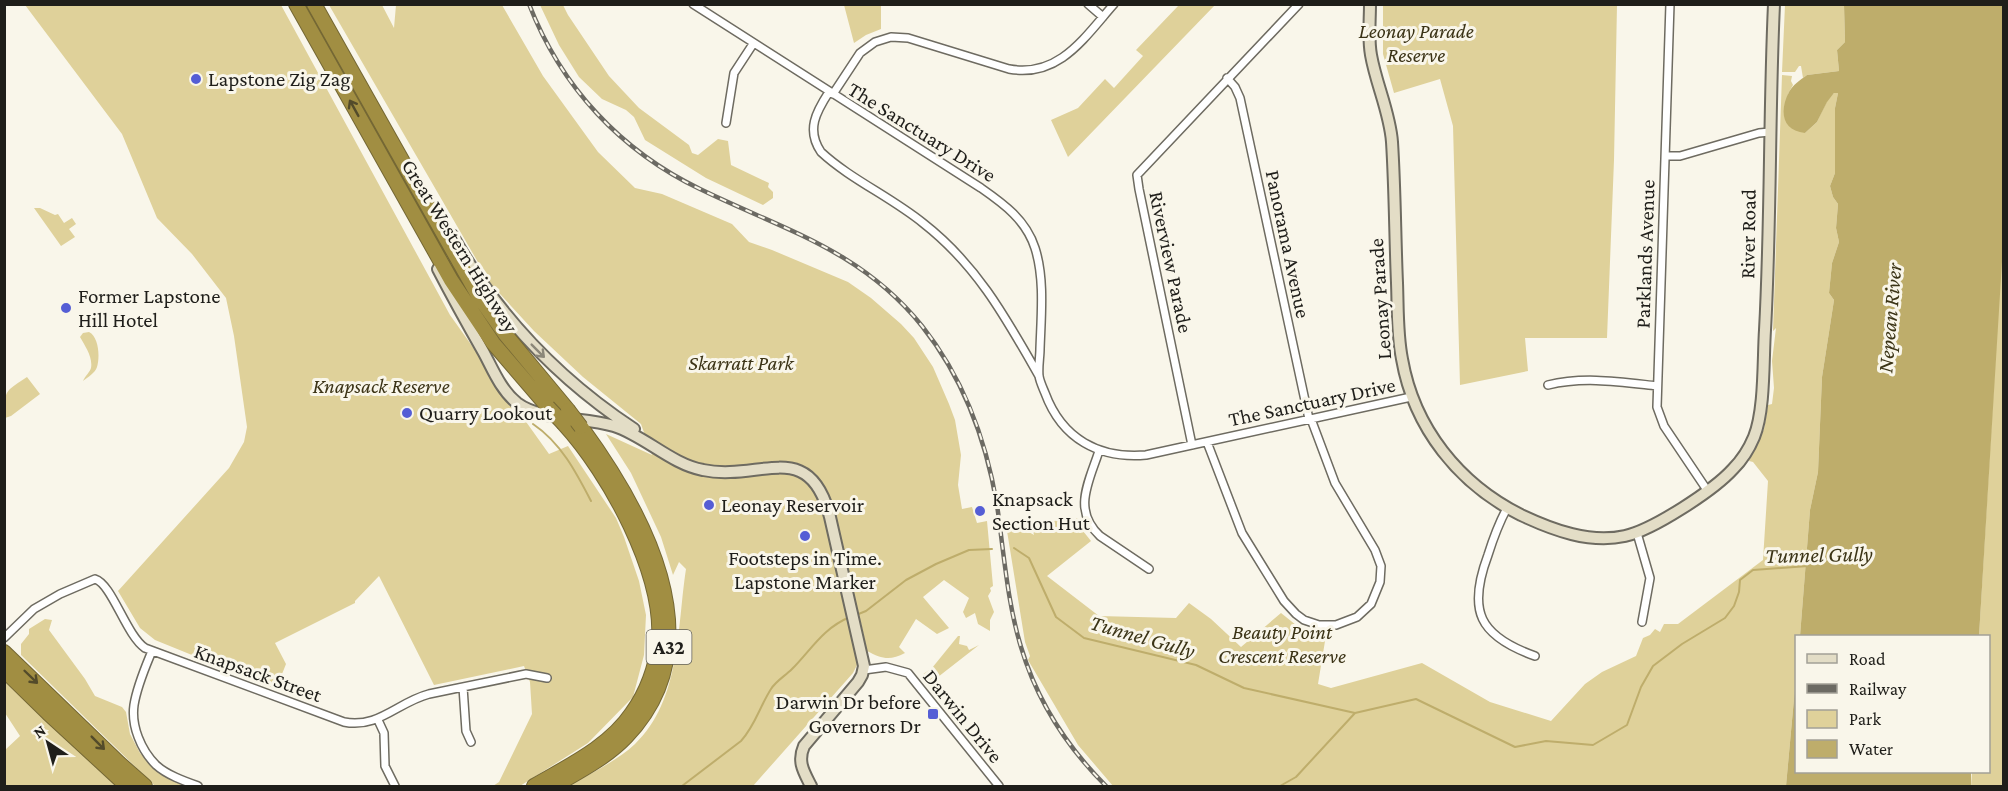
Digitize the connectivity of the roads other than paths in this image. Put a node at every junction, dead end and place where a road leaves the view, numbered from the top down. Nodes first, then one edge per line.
1 (297, 4) edge
2 (314, 4) edge
3 (693, 4) edge
4 (1088, 4) edge
5 (1114, 4) edge
6 (1299, 4) edge
7 (1370, 4) edge
8 (1670, 4) edge
9 (1774, 4) edge
10 (1103, 17) junction
11 (753, 44) junction
12 (1227, 78) junction
13 (831, 93) junction
14 (726, 123) dead end
15 (1770, 132) junction
16 (395, 151) junction
17 (1666, 156) junction
18 (382, 159) junction
19 (1040, 347) junction
20 (1024, 350) junction
21 (1039, 376) junction
22 (1548, 385) dead end
23 (1657, 386) junction
24 (1411, 397) junction
25 (566, 417) junction
26 (1310, 419) junction
27 (1207, 442) junction
28 (1192, 445) junction
29 (1099, 451) junction
30 (677, 459) junction
31 (1740, 461) joint
32 (1707, 490) junction
33 (1507, 508) junction
34 (1636, 533) junction
35 (1149, 569) dead end
36 (1641, 622) dead end
37 (4, 638) edge
38 (152, 651) junction
39 (4, 652) edge
40 (1535, 656) dead end
41 (4, 664) edge
42 (864, 670) junction
43 (9, 674) edge
44 (547, 678) dead end
45 (463, 687) junction
46 (378, 720) junction
47 (471, 742) dead end
48 (128, 786) edge
49 (145, 786) edge
50 (198, 786) edge
51 (395, 786) edge
52 (534, 786) edge
53 (554, 786) edge
54 (811, 786) edge
55 (999, 786) edge

18 -> 1 highway, Great Western Highway / A32
2 - 16 highway, Great Western Highway / A32
3 - 11 street, The Sanctuary Drive
4 - 10 street
5 - 10 street
6 - 12 street, Riverview Parade
7 - 24 main road, Leonay Parade
8 - 17 street, Parklands Avenue
9 - 15 main road, River Road
10 - 13 street
11 - 13 street, The Sanctuary Drive
11 - 14 street
12 - 26 street, Panorama Avenue
12 - 28 street, Riverview Parade
13 - 19 street, The Sanctuary Drive
13 - 20 street
15 - 17 street
15 - 31 main road, River Road
16 - 25 highway, Great Western Highway / A32
16 -> 30 main road
17 - 23 street, Parklands Avenue
18 - 25 highway, Great Western Highway / A32, bridge
18 - 30 main road
19 - 20 street
19 - 21 street, The Sanctuary Drive
20 - 21 street
21 - 29 street, The Sanctuary Drive
22 - 23 street
23 - 32 street, Parklands Avenue
24 - 26 street, The Sanctuary Drive
24 - 33 main road, Leonay Parade
25 - 52 highway, Great Western Highway / A32
25 - 53 highway, Great Western Highway / A32, bridge
26 - 27 street, The Sanctuary Drive
26 - 27 street, Panorama Avenue
27 - 28 street, The Sanctuary Drive
28 - 29 street, The Sanctuary Drive
29 - 35 street
30 - 42 main road
31 - 32 main road, Leonay Parade
32 - 34 main road, Leonay Parade
33 - 34 main road, Leonay Parade
33 - 40 street
34 - 36 street
37 - 38 street, Knapsack Street
38 - 46 street, Knapsack Street
38 - 50 street
39 -> 49 highway
41 - 43 highway
42 - 54 main road
42 - 55 street, Darwin Drive
43 - 48 highway
44 - 45 street, Knapsack Street
45 - 46 street, Knapsack Street
45 - 47 street
46 - 51 street

